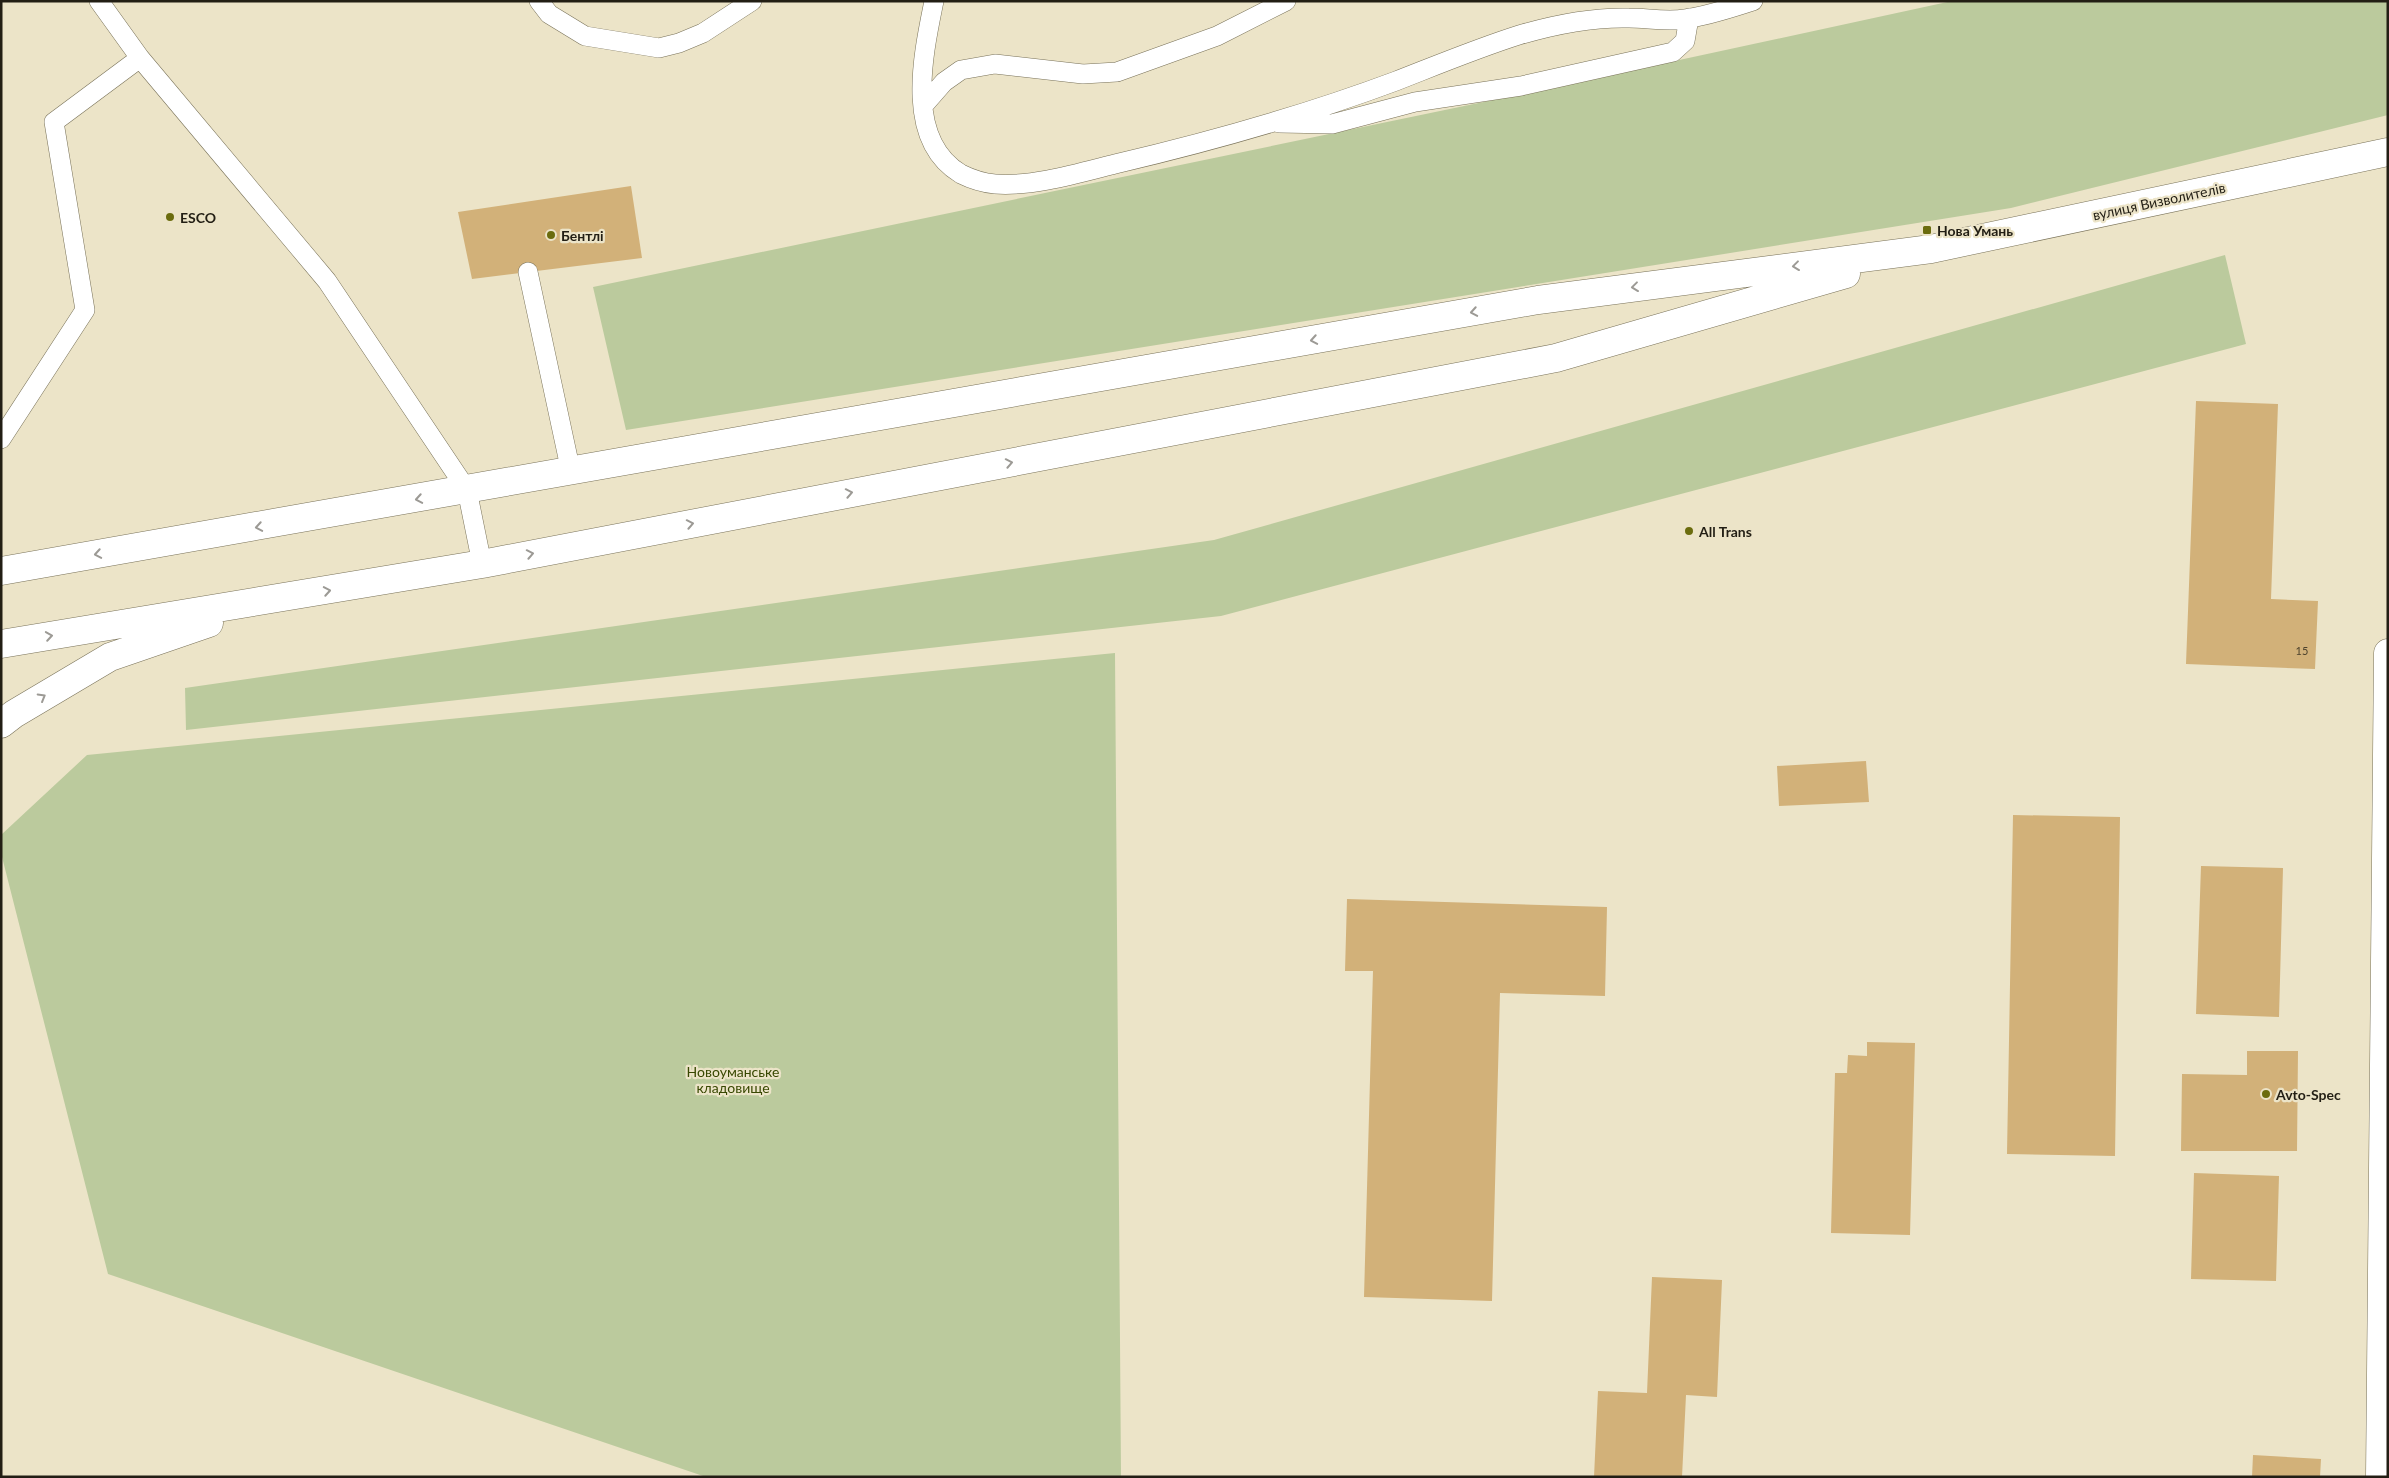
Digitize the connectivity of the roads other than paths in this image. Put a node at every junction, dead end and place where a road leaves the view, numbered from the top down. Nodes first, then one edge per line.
1 (98, 1) edge
2 (540, 1) edge
3 (752, 1) edge
4 (934, 1) edge
5 (1286, 1) edge
6 (1753, 1) edge
7 (1689, 18) junction
8 (140, 58) junction
9 (923, 106) junction
10 (1266, 123) junction
11 (2388, 152) edge
12 (1931, 248) junction
13 (528, 272) dead end
14 (1, 438) edge
15 (571, 472) junction
16 (467, 490) junction
17 (482, 564) junction
18 (1, 571) edge
19 (278, 599) junction
20 (1, 644) edge
21 (2388, 653) edge
22 (1, 724) edge
23 (2380, 1477) edge

1 - 8 lane
2 - 3 lane
4 - 9 lane
5 - 9 lane
6 - 7 lane
7 - 10 lane
7 - 10 lane
8 - 14 lane
8 - 16 lane
9 - 10 lane
11 - 12 main road, вулиця Визволителів
12 -> 15 main road
17 -> 12 main road
13 - 15 lane
15 - 16 main road
16 - 17 lane
16 -> 18 main road
19 -> 17 main road
20 -> 19 main road
22 -> 19 main road
21 - 23 main road

